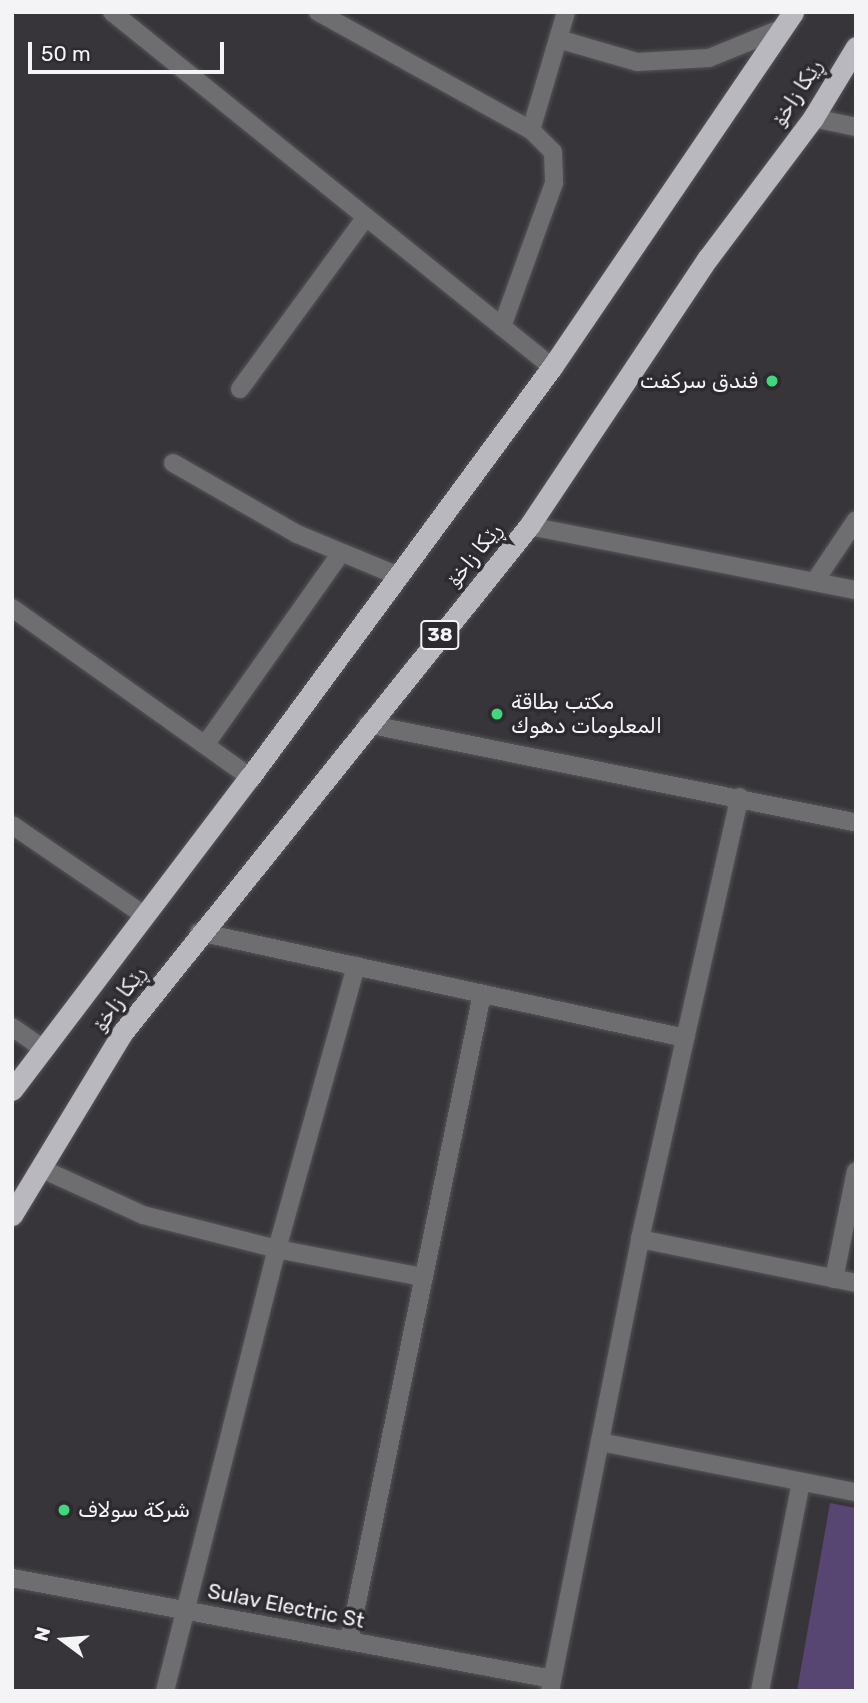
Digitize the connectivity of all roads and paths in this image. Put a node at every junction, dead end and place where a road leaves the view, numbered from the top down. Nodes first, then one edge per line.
1 (112, 12) edge
2 (317, 12) edge
3 (566, 12) edge
4 (788, 20) edge
5 (558, 39) junction
6 (856, 47) edge
7 (813, 118) junction
8 (856, 127) edge
9 (531, 130) junction
10 (366, 217) junction
11 (502, 327) junction
12 (552, 367) junction
13 (240, 389) dead end
14 (173, 463) dead end
15 (856, 520) edge
16 (529, 526) junction
17 (340, 554) junction
18 (396, 575) junction
19 (815, 581) junction
20 (856, 590) edge
21 (12, 608) edge
22 (367, 724) junction
23 (205, 745) junction
24 (250, 777) junction
25 (740, 797) junction
26 (856, 823) edge
27 (12, 825) edge
28 (144, 915) junction
29 (199, 932) junction
30 (356, 966) junction
31 (482, 993) junction
32 (12, 1027) edge
33 (686, 1038) junction
34 (43, 1048) junction
35 (12, 1090) edge
36 (40, 1168) junction
37 (856, 1171) edge
38 (12, 1215) edge
39 (640, 1239) junction
40 (277, 1249) junction
41 (423, 1277) junction
42 (834, 1279) junction
43 (856, 1283) edge
44 (600, 1441) junction
45 (801, 1482) junction
46 (856, 1492) edge
47 (12, 1578) edge
48 (187, 1611) junction
49 (349, 1641) junction
50 (551, 1685) edge
51 (165, 1691) edge
52 (760, 1691) edge

1 - 10 street
2 - 9 street
3 - 5 street
4 - 5 street
4 - 12 highway, ڕێکا زاخۆ
5 - 9 street
6 - 7 highway, ڕێکا زاخۆ / 38
7 - 8 street
7 - 16 highway, ڕێکا زاخۆ / 38
9 - 11 street
10 - 11 street
10 - 13 street
11 - 12 street
12 - 18 highway, ڕێکا زاخۆ
14 - 17 street
15 - 19 street
16 - 19 street
16 - 22 highway, ڕێکا زاخۆ / 38
17 - 18 street
17 - 23 street
18 - 24 highway, ڕێکا زاخۆ
19 - 20 street
21 - 23 street
22 - 25 street
22 - 29 highway, ڕێکا زاخۆ / 38
23 - 24 street
24 - 28 highway, ڕێکا زاخۆ
25 - 26 street
25 - 33 street
27 - 28 street
28 - 34 highway, ڕێکا زاخۆ
29 - 30 street
29 - 36 highway, ڕێکا زاخۆ / 38
30 - 31 street
30 - 40 street
31 - 33 street
31 - 41 street
32 - 34 street
33 - 39 street
34 - 35 highway, ڕێکا زاخۆ
36 - 38 highway, ڕێکا زاخۆ / 38
36 - 40 street
37 - 42 street
39 - 42 street
39 - 44 street
40 - 41 street
40 - 48 street
41 - 49 street
42 - 43 street
44 - 45 street
44 - 50 street
45 - 46 street
45 - 52 street
47 - 48 street, Sulav Electric St
48 - 49 street, Sulav Electric St
48 - 51 street
49 - 50 street, Sulav Electric St

